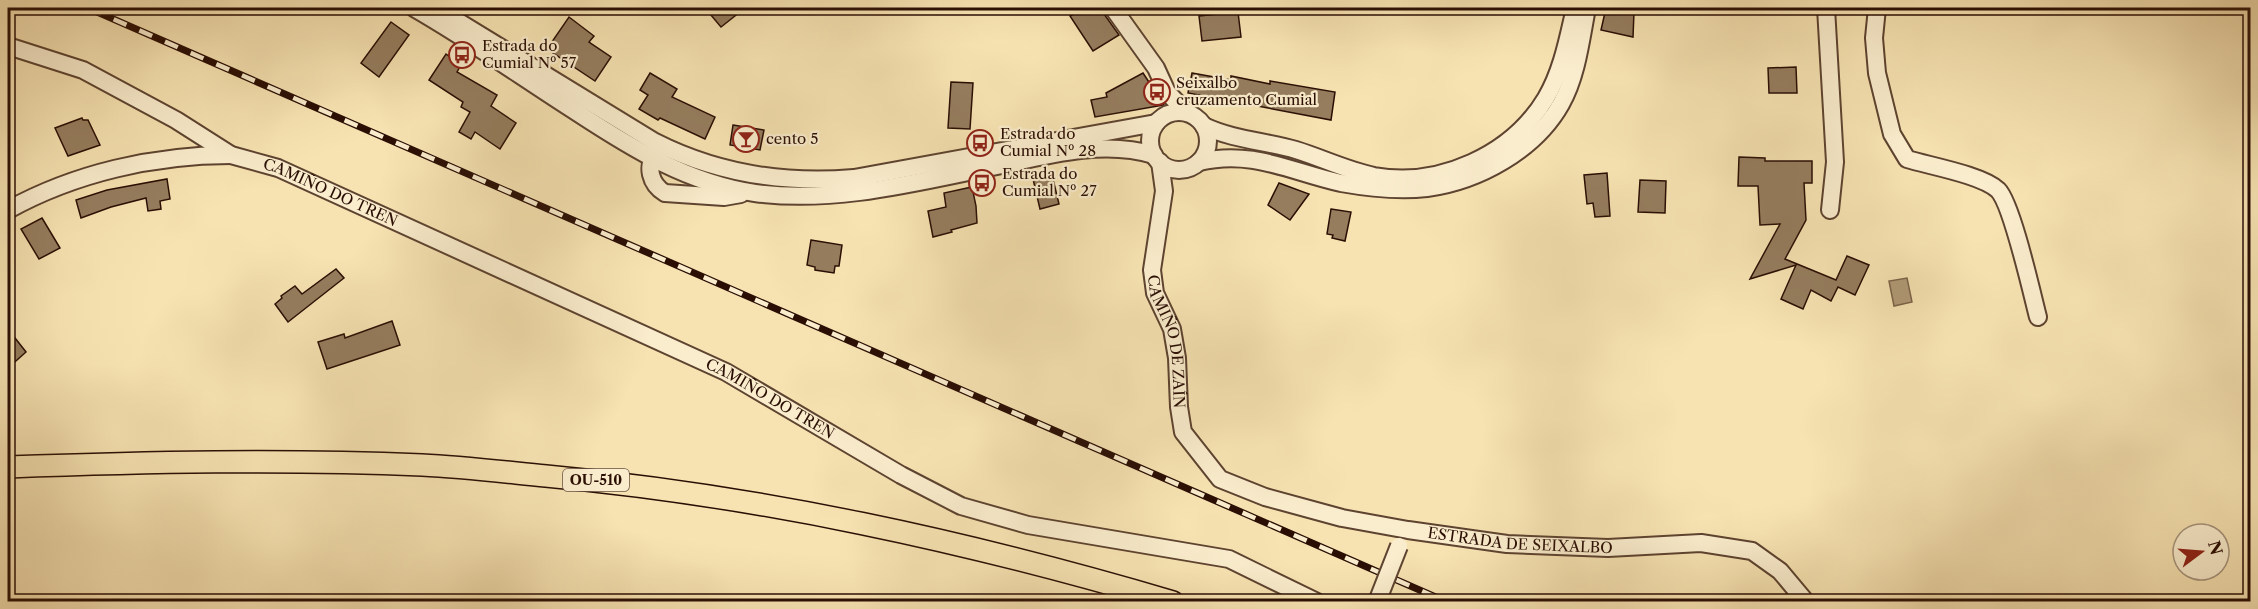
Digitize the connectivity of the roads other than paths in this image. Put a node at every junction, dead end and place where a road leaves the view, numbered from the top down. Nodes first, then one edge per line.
1 (414, 8) edge
2 (1113, 8) edge
3 (1575, 8) edge
4 (1587, 8) edge
5 (1826, 8) edge
6 (1877, 8) edge
7 (442, 9) edge
8 (8, 46) edge
9 (597, 107) junction
10 (1170, 116) junction
11 (1204, 126) junction
12 (231, 155) junction
13 (655, 156) junction
14 (1157, 159) junction
15 (1192, 166) junction
16 (690, 172) junction
17 (822, 181) junction
18 (1164, 191) junction
19 (753, 192) junction
20 (676, 194) junction
21 (8, 210) edge
22 (1830, 210) dead end
23 (2038, 317) dead end
24 (8, 467) edge
25 (1220, 479) joint
26 (1408, 530) junction
27 (1173, 602) edge
28 (1317, 602) edge
29 (1377, 602) edge
30 (1806, 602) edge

1 - 13 street
2 - 10 street
3 - 11 street
4 - 15 street
5 - 22 street
6 - 23 street
7 - 9 street
8 - 12 street
9 - 13 street
9 - 17 street
10 - 11 street
10 - 14 street
10 - 17 street
11 - 15 street
12 - 21 street
12 - 28 street, CAMIÑO DO TREN
13 - 16 street
13 - 20 street
14 - 15 street
14 - 18 street, CAMIÑO DE ZAÍN
14 - 19 street
15 - 18 street
16 - 17 street
16 - 19 street
16 - 20 street
18 - 25 street, CAMIÑO DE ZAÍN
19 - 20 street
24 - 27 main road, OU-510
25 - 26 street, ESTRADA DE SEIXALBO
26 - 29 street, bridge
26 - 30 street, ESTRADA DE SEIXALBO

